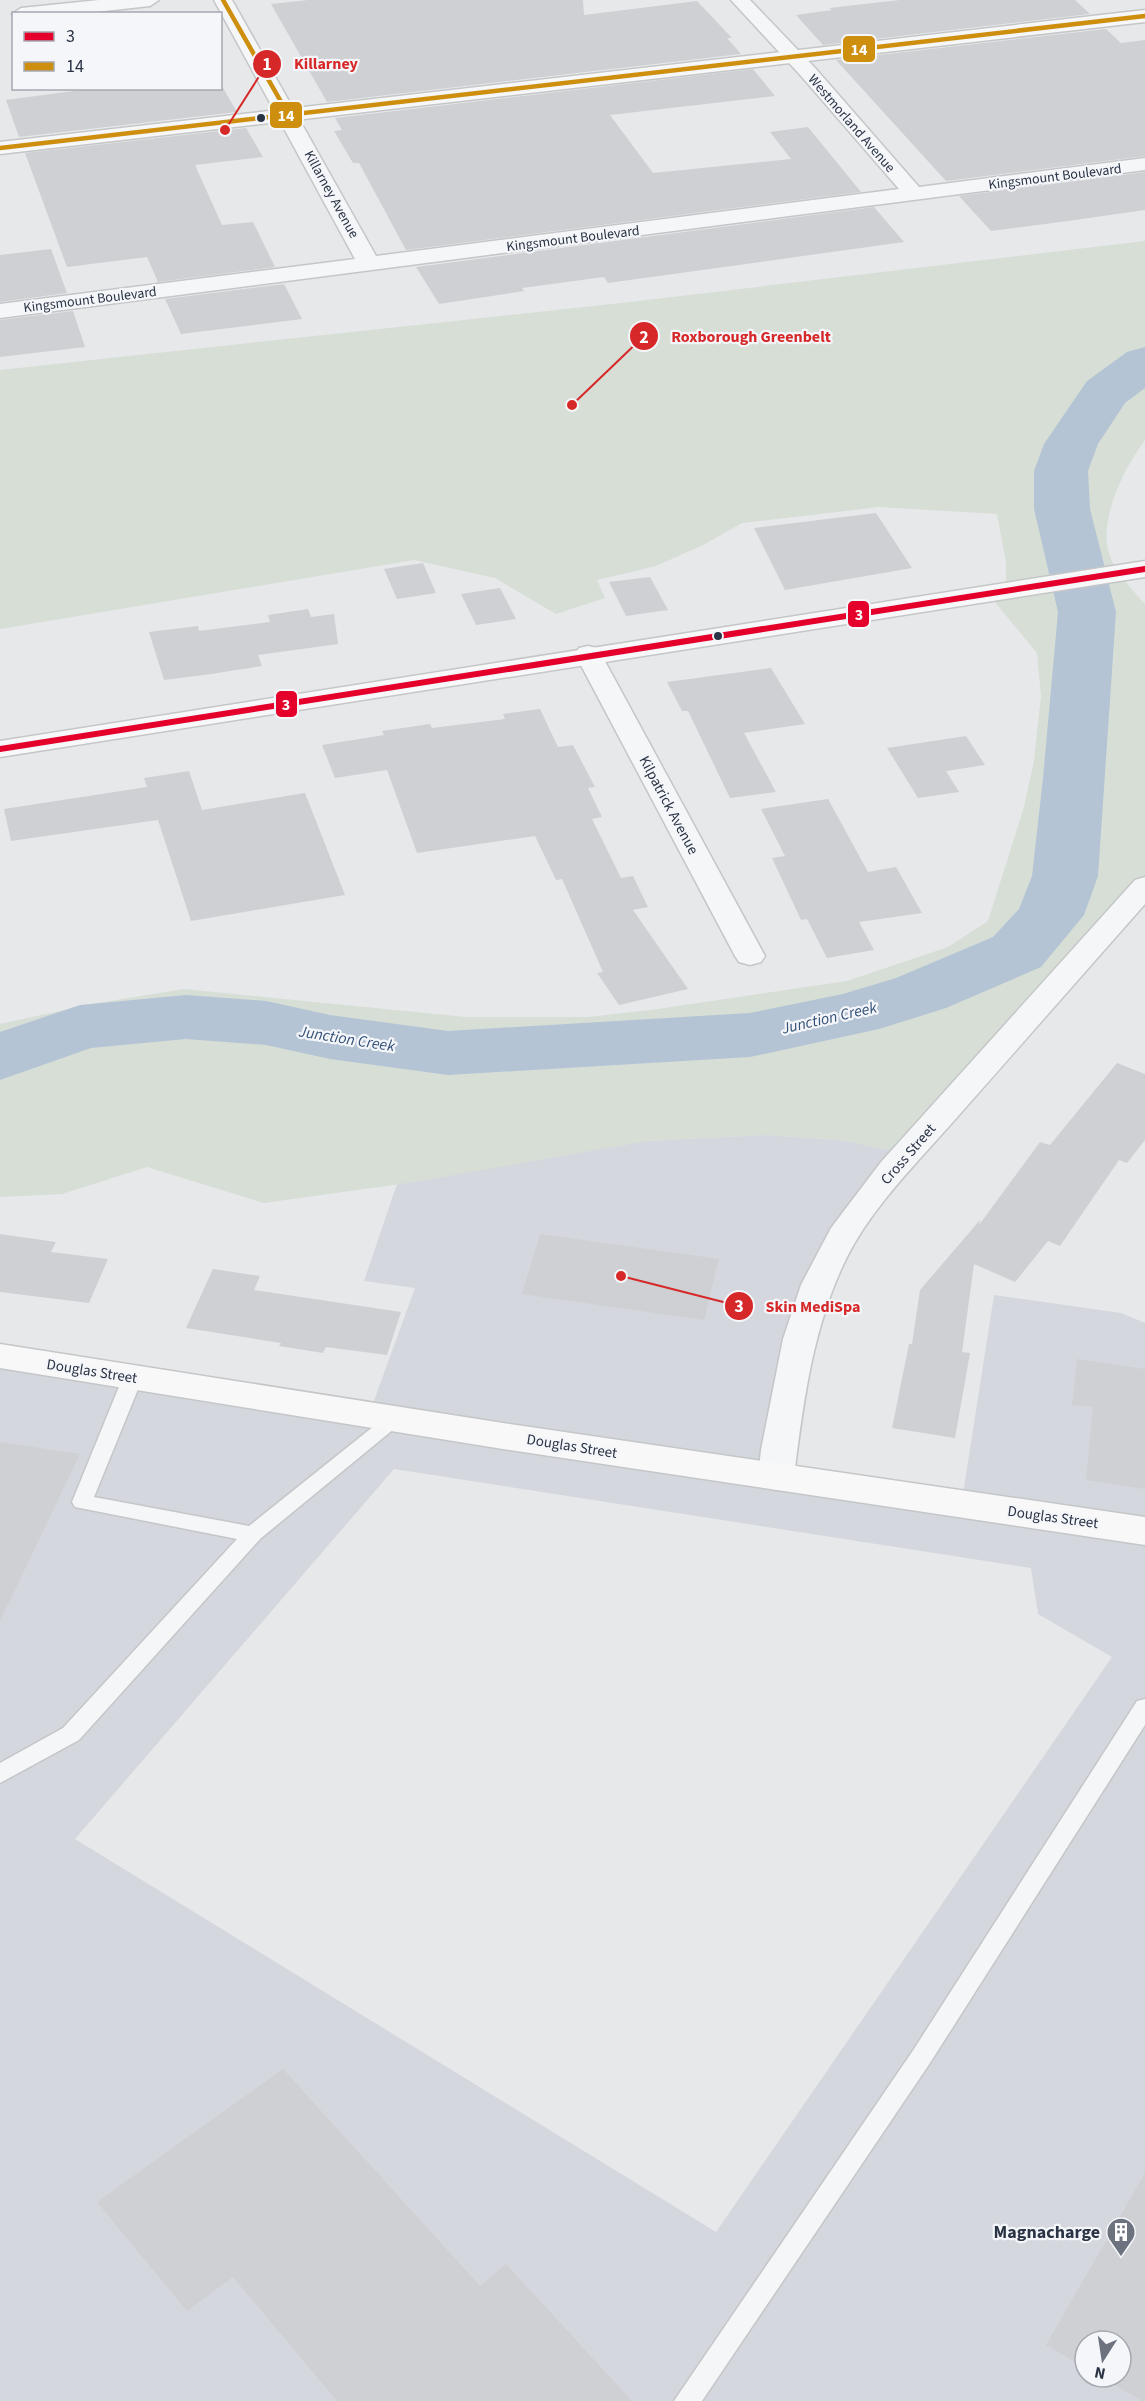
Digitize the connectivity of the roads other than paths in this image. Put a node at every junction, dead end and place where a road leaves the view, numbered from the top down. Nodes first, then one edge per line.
1 (150, 0) edge
2 (223, 0) edge
3 (740, 0) edge
4 (39, 12) edge
5 (1145, 16) edge
6 (791, 55) junction
7 (288, 114) junction
8 (0, 148) edge
9 (1145, 164) edge
10 (914, 194) junction
11 (369, 264) junction
12 (0, 311) edge
13 (1137, 570) edge
14 (588, 654) junction
15 (0, 749) edge
16 (1145, 886) edge
17 (750, 956) dead end
18 (0, 1356) edge
19 (133, 1377) junction
20 (396, 1419) junction
21 (776, 1477) junction
22 (1145, 1531) edge
23 (253, 1534) junction
24 (1145, 1707) edge
25 (0, 1774) edge
26 (687, 2401) edge

1 - 4 street
2 - 7 street, Killarney Avenue
3 - 6 street, Westmorland Avenue
5 - 6 street
6 - 7 street
6 - 10 street, Westmorland Avenue
7 - 8 street
7 - 11 street, Killarney Avenue
9 - 10 street, Kingsmount Boulevard
10 - 11 street, Kingsmount Boulevard
11 - 12 street, Kingsmount Boulevard
13 - 14 street
14 - 15 street
14 - 17 street, Kilpatrick Avenue
16 - 21 street, Cross Street
18 - 19 street, Douglas Street
19 - 20 street, Douglas Street
19 - 23 lane
20 - 21 street, Douglas Street
20 - 23 lane
21 - 22 street, Douglas Street
23 - 25 lane
24 - 26 lane

